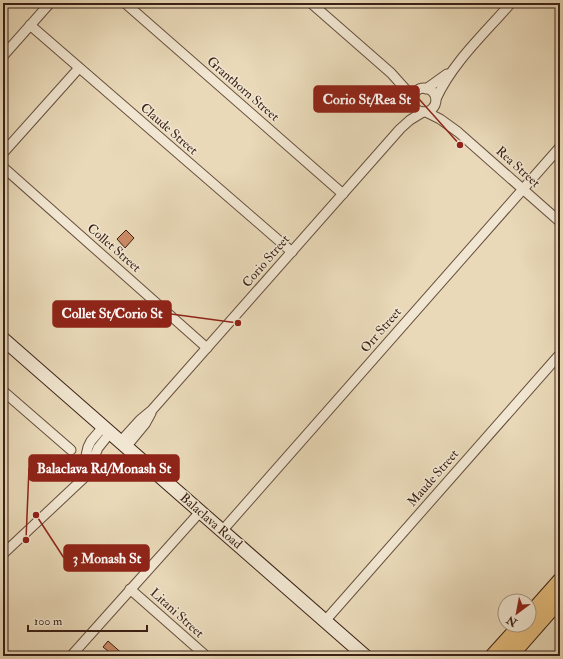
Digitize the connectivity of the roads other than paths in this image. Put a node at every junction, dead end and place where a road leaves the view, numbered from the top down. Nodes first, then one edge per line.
1 (50, 3) edge
2 (125, 3) edge
3 (311, 3) edge
4 (511, 3) edge
5 (30, 25) junction
6 (3, 56) edge
7 (78, 68) junction
8 (454, 68) junction
9 (391, 73) junction
10 (423, 89) junction
11 (436, 100) junction
12 (413, 102) junction
13 (425, 112) junction
14 (400, 129) junction
15 (458, 132) junction
16 (560, 147) edge
17 (3, 153) edge
18 (3, 168) edge
19 (523, 189) junction
20 (343, 194) junction
21 (560, 222) edge
22 (292, 252) junction
23 (3, 338) edge
24 (207, 348) junction
25 (560, 354) edge
26 (3, 391) edge
27 (115, 437) junction
28 (71, 450) dead end
29 (200, 512) junction
30 (222, 531) junction
31 (3, 554) edge
32 (560, 581) edge
33 (130, 589) junction
34 (560, 599) edge
35 (537, 607) edge
36 (325, 620) junction
37 (514, 633) edge
38 (71, 656) edge
39 (206, 656) edge
40 (364, 656) edge
41 (493, 656) edge
42 (510, 656) edge

1 - 5 street
2 - 20 street, Granthorn Street
3 - 9 street
4 - 8 street
5 - 6 street
5 - 7 street, Claude Street
7 - 17 street
7 - 22 street, Claude Street
8 - 10 street
8 - 11 street
9 - 10 street
9 - 12 street
10 - 11 street
10 - 12 street
11 - 13 street
11 - 15 street, Rea Street
12 - 13 street
12 - 14 street, Corio Street
13 - 14 street, Corio Street
13 - 15 street, Rea Street
14 - 20 street, Corio Street
15 - 19 street, Rea Street
16 - 19 street, Orr Street
18 - 24 street, Collet Street
19 - 21 street, Rea Street
19 - 30 street, Orr Street
20 - 22 street, Corio Street
22 - 24 street, Corio Street
23 - 27 main road, Balaclava Road
24 - 27 street, Corio Street
25 - 36 street, Maude Street
26 - 28 street
27 - 29 main road, Balaclava Road
27 - 31 street, Corio Street
29 - 30 main road, Balaclava Road
29 - 33 street
30 - 36 main road, Balaclava Road
32 - 35 highway
33 - 38 street
33 - 39 street, Litani Street
34 - 42 highway
36 - 40 main road, Balaclava Road
37 - 41 highway

